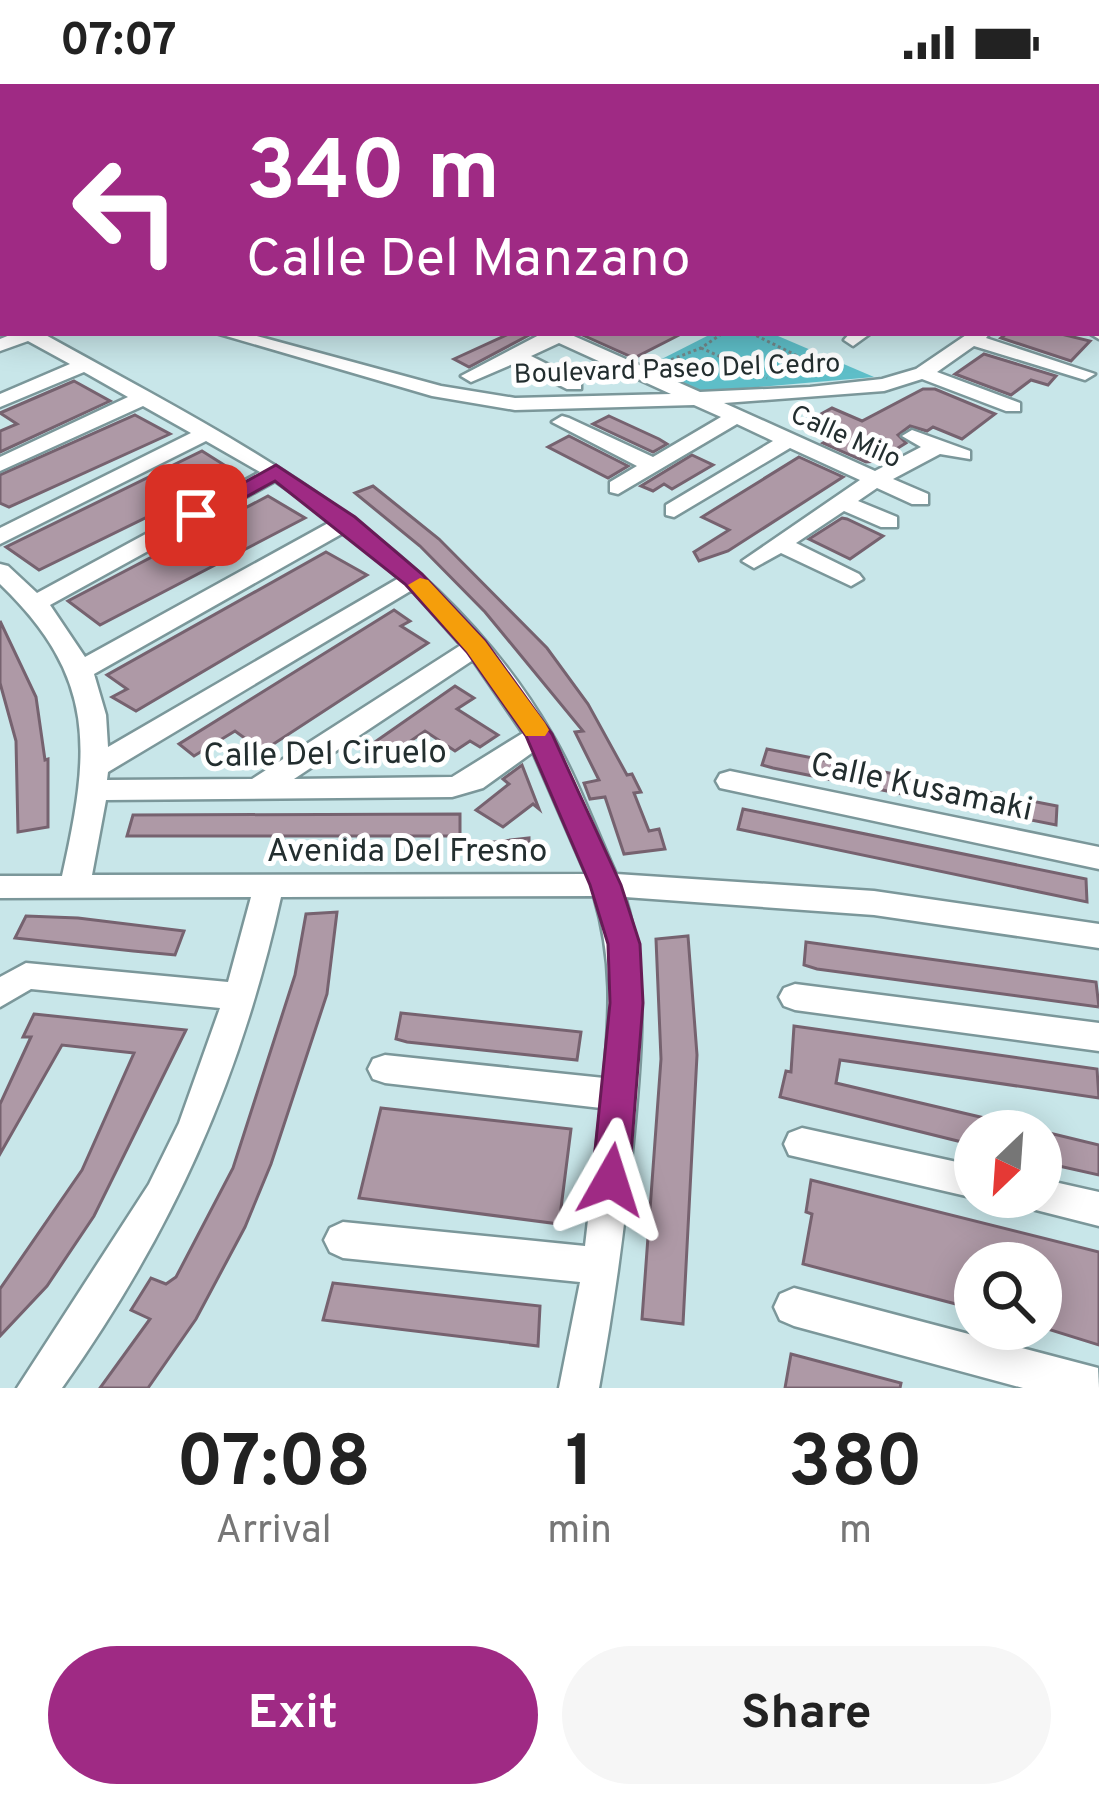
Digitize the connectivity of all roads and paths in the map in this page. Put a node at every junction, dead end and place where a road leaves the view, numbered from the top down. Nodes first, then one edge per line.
1 (32, 336) edge
2 (236, 336) edge
3 (552, 336) edge
4 (560, 336) edge
5 (719, 336) edge
6 (758, 336) edge
7 (977, 337) edge
8 (701, 348) junction
9 (516, 356) junction
10 (82, 366) junction
11 (674, 370) dead end
12 (923, 373) junction
13 (1085, 374) dead end
14 (471, 376) dead end
15 (830, 379) dead end
16 (744, 381) dead end
17 (574, 385) dead end
18 (145, 397) junction
19 (698, 398) junction
20 (0, 401) edge
21 (1013, 406) dead end
22 (736, 416) junction
23 (562, 422) dead end
24 (208, 432) junction
25 (913, 436) dead end
26 (789, 440) junction
27 (938, 446) junction
28 (963, 455) dead end
29 (0, 466) edge
30 (653, 466) junction
31 (276, 472) junction
32 (876, 479) junction
33 (618, 487) dead end
34 (920, 499) dead end
35 (842, 502) junction
36 (674, 510) dead end
37 (347, 522) junction
38 (890, 522) dead end
39 (0, 537) edge
40 (779, 544) junction
41 (754, 561) dead end
42 (0, 571) edge
43 (414, 579) junction
44 (851, 579) dead end
45 (38, 602) junction
46 (476, 646) junction
47 (80, 671) junction
48 (538, 734) junction
49 (97, 778) junction
50 (730, 782) dead end
51 (259, 788) junction
52 (1099, 858) edge
53 (269, 885) junction
54 (606, 885) junction
55 (74, 886) junction
56 (0, 887) edge
57 (1099, 937) edge
58 (0, 994) edge
59 (243, 997) junction
60 (795, 997) dead end
61 (1099, 1037) edge
62 (385, 1069) dead end
63 (620, 1095) junction
64 (802, 1144) dead end
65 (954, 1177) edge
66 (1062, 1201) edge
67 (1099, 1209) edge
68 (343, 1240) dead end
69 (602, 1266) junction
70 (794, 1307) dead end
71 (37, 1388) edge
72 (580, 1388) edge
73 (1098, 1388) edge

1 - 10 street
2 - 19 street, Boulevard Paseo Del Cedro
3 - 9 street
4 - 19 street, Calle Milo
5 - 8 path
6 - 15 path
7 - 12 street, Boulevard Paseo Del Cedro
7 - 13 street
8 - 11 path
8 - 16 path
9 - 14 street
9 - 17 street
10 - 18 street
10 - 20 street
12 - 19 street, Boulevard Paseo Del Cedro
12 - 21 street
18 - 24 street
18 - 29 street
19 - 22 street, Calle Milo
22 - 26 street, Calle Milo
22 - 30 street
23 - 30 street
24 - 31 street
24 - 39 street
25 - 27 street
26 - 32 street, Calle Milo
26 - 36 street
27 - 28 street
27 - 32 street
30 - 33 street
31 - 37 street
31 - 45 street
32 - 34 street, Calle Milo
32 - 35 street
35 - 38 street
35 - 40 street
37 - 43 street
37 - 47 street
40 - 41 street
40 - 44 street
42 - 45 street
43 - 46 street
43 - 49 street
45 - 47 street
46 - 48 street
46 - 51 street
47 - 49 street
48 - 51 street, Calle Del Ciruelo
48 - 54 street
49 - 51 street, Calle Del Ciruelo
49 - 55 street
50 - 52 street, Calle Kusamaki
53 - 54 street, Avenida Del Fresno
53 - 55 street, Avenida Del Fresno
53 - 59 street
54 - 57 street, Avenida Del Fresno
54 - 63 street
55 - 56 street, Avenida Del Fresno
58 - 59 street
59 - 71 street
60 - 61 street
62 - 63 street
63 - 69 street
64 - 65 street
66 - 67 street
68 - 69 street
69 - 72 street
70 - 73 street

